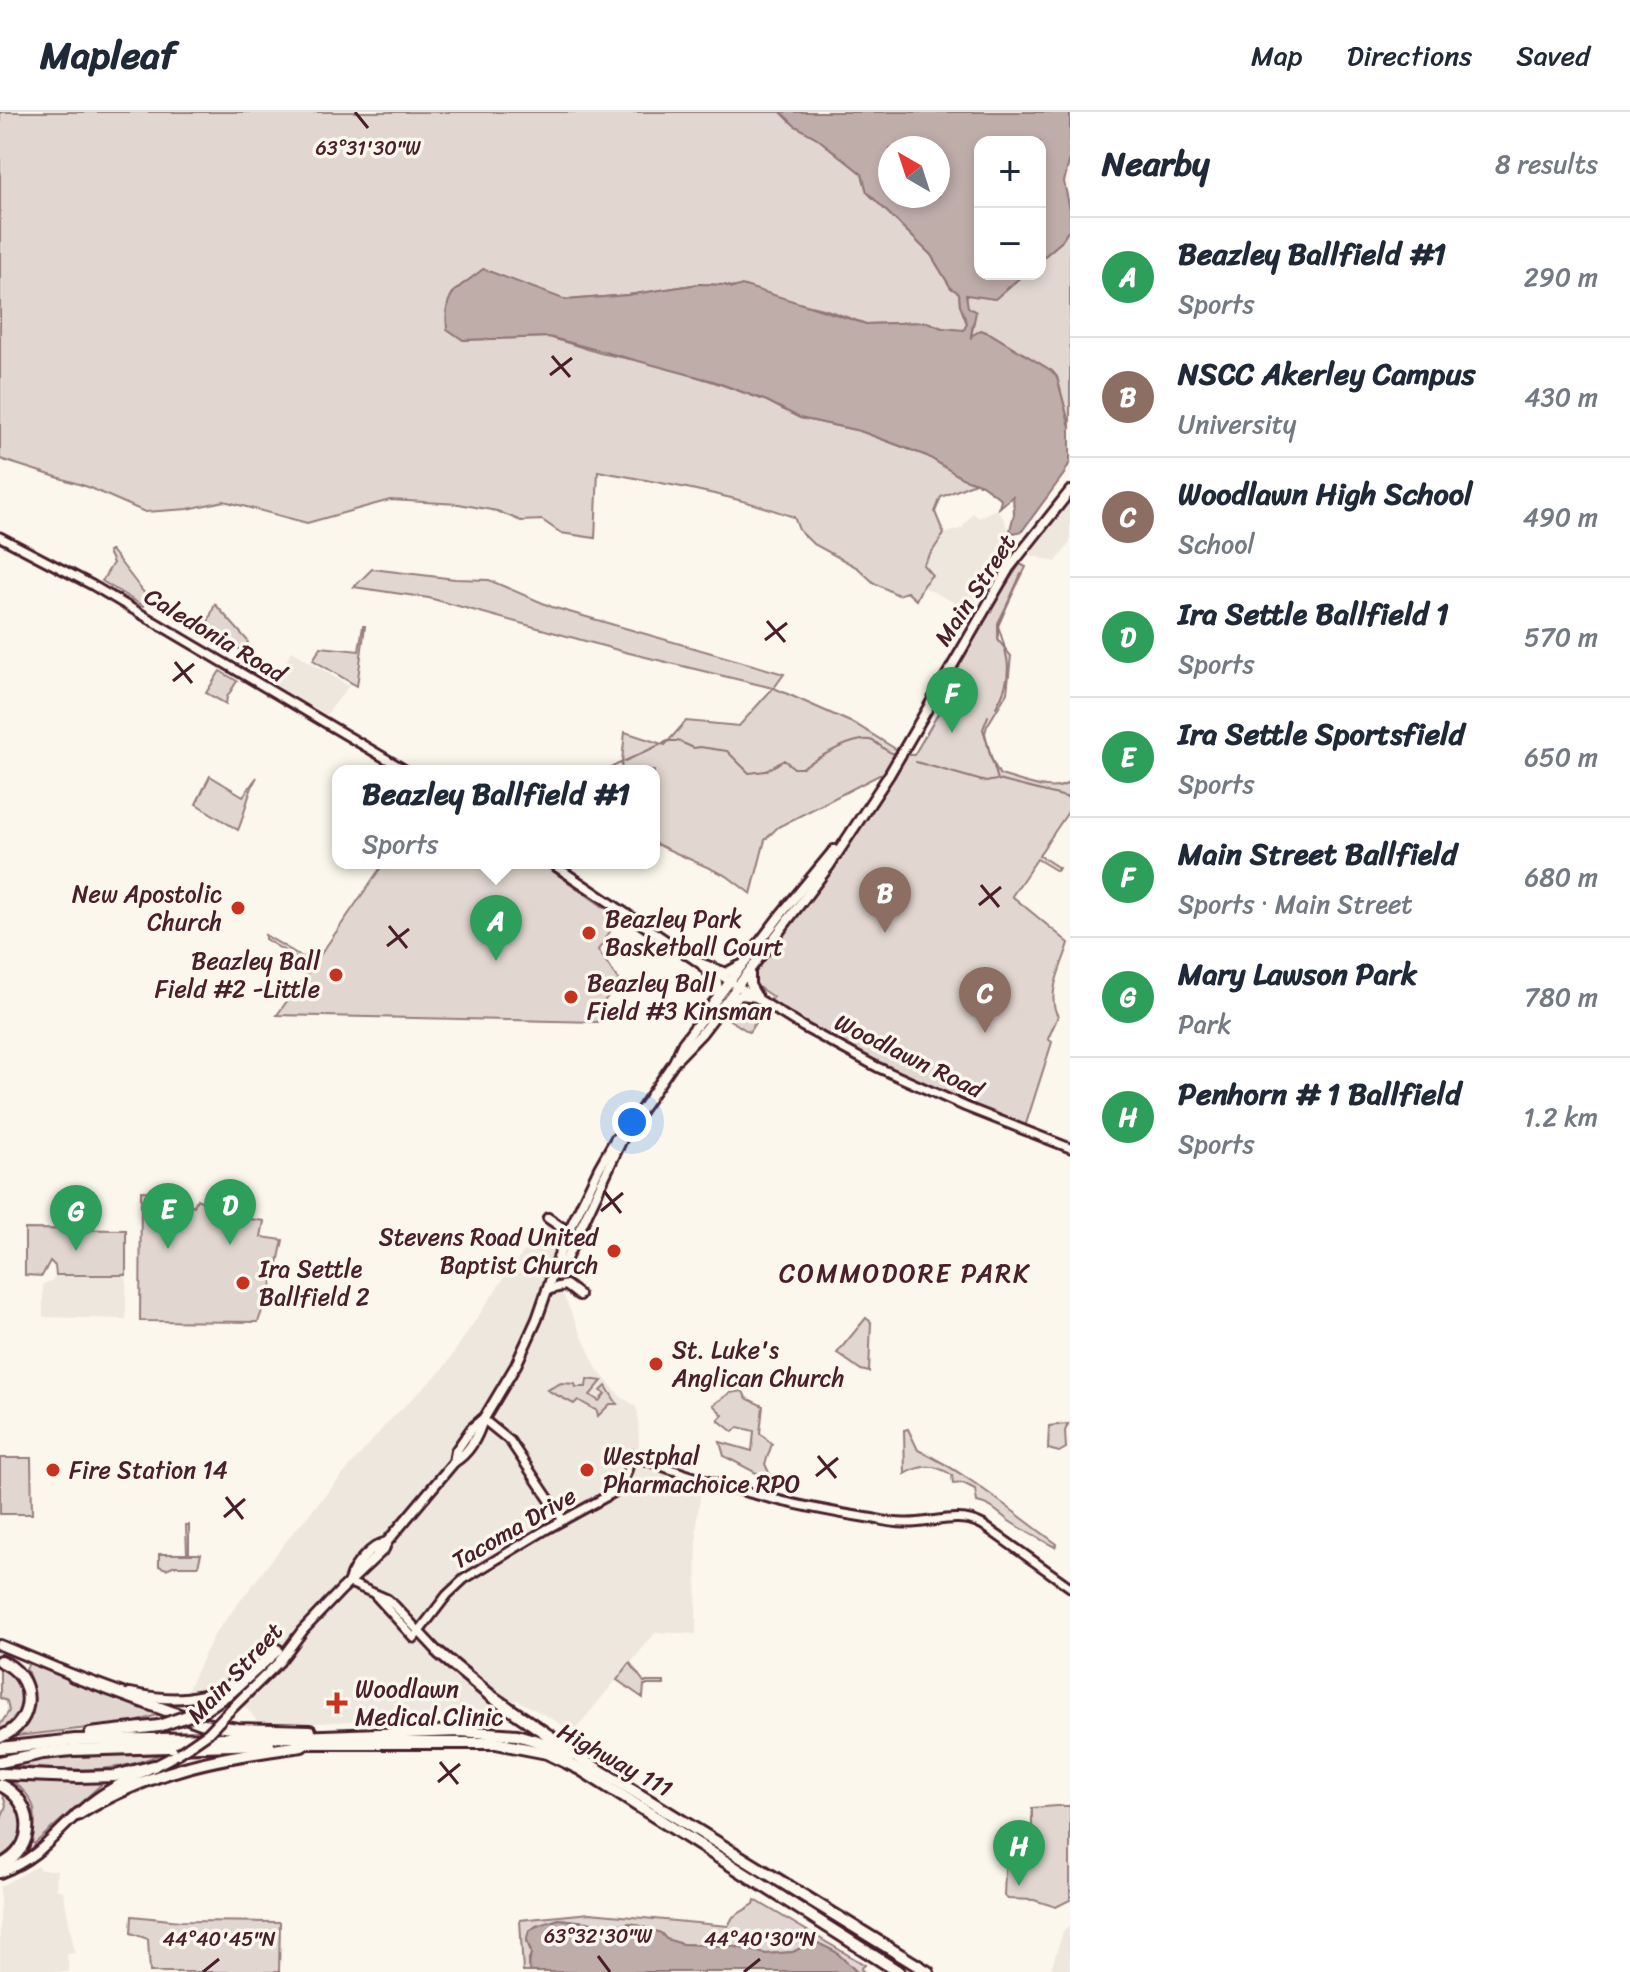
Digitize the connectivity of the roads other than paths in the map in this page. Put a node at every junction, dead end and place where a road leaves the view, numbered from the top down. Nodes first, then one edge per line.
1 (1070, 491) edge
2 (0, 537) edge
3 (397, 765) edge
4 (560, 869) edge
5 (751, 962) junction
6 (700, 963) junction
7 (735, 983) junction
8 (718, 997) junction
9 (757, 997) junction
10 (722, 1006) junction
11 (674, 1062) junction
12 (624, 1135) junction
13 (1070, 1148) edge
14 (548, 1218) dead end
15 (564, 1241) junction
16 (556, 1271) junction
17 (547, 1291) junction
18 (579, 1295) dead end
19 (483, 1419) junction
20 (563, 1520) junction
21 (348, 1582) junction
22 (1070, 1587) edge
23 (303, 1630) junction
24 (417, 1635) junction
25 (0, 1647) edge
26 (277, 1650) junction
27 (439, 1653) joint
28 (0, 1661) edge
29 (73, 1676) junction
30 (384, 1732) junction
31 (0, 1737) edge
32 (319, 1744) junction
33 (6, 1746) edge
34 (578, 1757) junction
35 (0, 1762) edge
36 (154, 1766) junction
37 (0, 1774) edge
38 (0, 1785) edge
39 (77, 1815) junction
40 (1, 1867) edge
41 (902, 1956) junction
42 (899, 1972) edge
43 (928, 1972) edge
44 (934, 1972) edge

1 - 5 main road, Main Street
2 - 3 street, Caledonia Road
4 - 6 street
5 - 6 main road
5 - 7 main road, Main Street
5 - 9 main road
6 - 7 street
6 - 8 main road
7 - 8 main road, Main Street
7 - 9 street, Woodlawn Road
7 - 10 main road, Main Street
8 - 11 main road, Main Street
9 - 10 main road
9 - 13 street, Woodlawn Road
10 - 11 main road, Main Street
11 - 12 main road, Main Street
12 - 15 main road, Main Street
12 - 16 main road, Main Street
14 - 15 main road
15 - 16 main road, Main Street
16 - 17 main road, Main Street
17 - 18 main road
17 - 19 main road, Main Street
19 - 20 street
19 - 21 main road, Main Street
20 - 22 street, Tacoma Drive
20 - 24 street, Tacoma Drive
21 - 23 main road, Main Street
21 - 24 street
23 - 26 main road, Main Street
23 - 36 main road, Main Street, bridge
24 - 27 street
25 - 29 main road, Main Street
26 - 29 main road, Main Street
26 - 33 highway, bridge
27 - 34 highway
28 - 31 highway
29 - 30 highway
30 - 33 highway, Highway 111
30 - 34 highway, Highway 111
32 - 35 highway, Highway 111
32 - 39 highway
32 - 42 highway, Highway 111
34 - 41 highway, Highway 111
36 - 37 highway
36 - 39 main road, Main Street
38 - 40 highway
39 - 40 main road, Main Street
41 - 43 highway, Highway 111
41 - 44 highway

